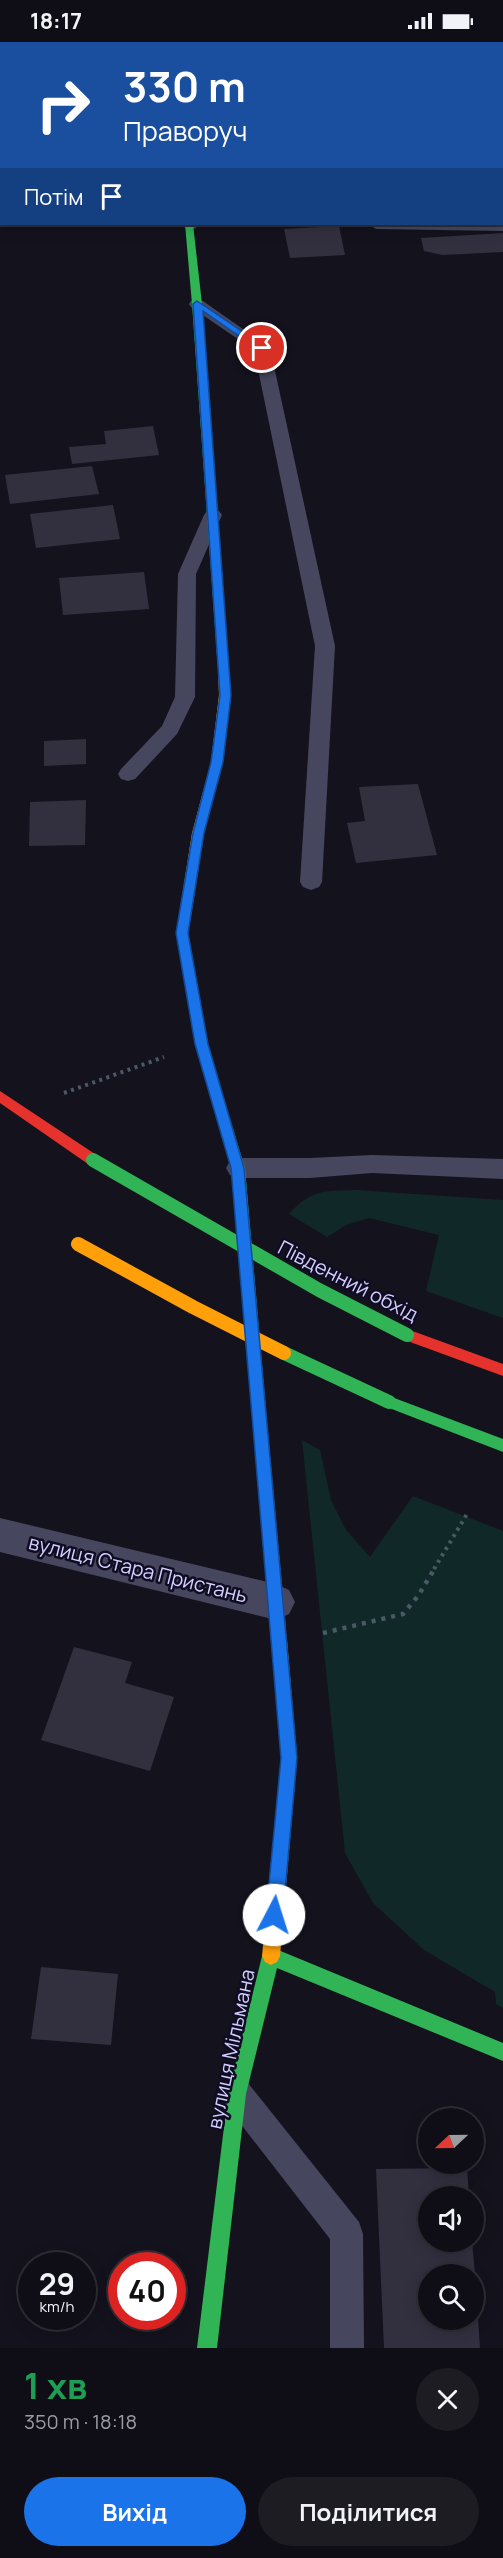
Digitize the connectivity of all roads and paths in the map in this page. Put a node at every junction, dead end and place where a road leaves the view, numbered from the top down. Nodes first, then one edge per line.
1 (190, 225) edge
2 (440, 225) edge
3 (503, 226) edge
4 (197, 304) junction
5 (213, 515) junction
6 (128, 774) dead end
7 (312, 882) dead end
8 (201, 1044) junction
9 (64, 1093) dead end
10 (0, 1096) edge
11 (237, 1168) junction
12 (503, 1169) edge
13 (78, 1244) dead end
14 (503, 1370) edge
15 (503, 1446) edge
16 (467, 1514) dead end
17 (0, 1535) edge
18 (276, 1602) junction
19 (279, 1643) junction
20 (271, 1957) junction
21 (503, 2052) edge
22 (237, 2094) junction
23 (207, 2348) edge
24 (347, 2348) edge

1 - 4 street, вулиця Мільмана
2 - 3 lane
4 - 5 street, вулиця Мільмана
4 - 7 lane
5 - 6 lane
5 - 8 street, вулиця Мільмана
8 - 9 path
8 - 11 street, вулиця Мільмана
10 - 14 street, Південний обхід, bridge
11 - 12 lane
11 - 18 street, вулиця Мільмана
13 - 15 street, bridge
16 - 19 path
17 - 18 street, вулиця Стара Пристань
18 - 19 street, вулиця Мільмана
19 - 20 street, вулиця Мільмана
20 - 21 street
20 - 22 street, вулиця Мільмана
22 - 23 street, вулиця Мільмана
22 - 24 lane

